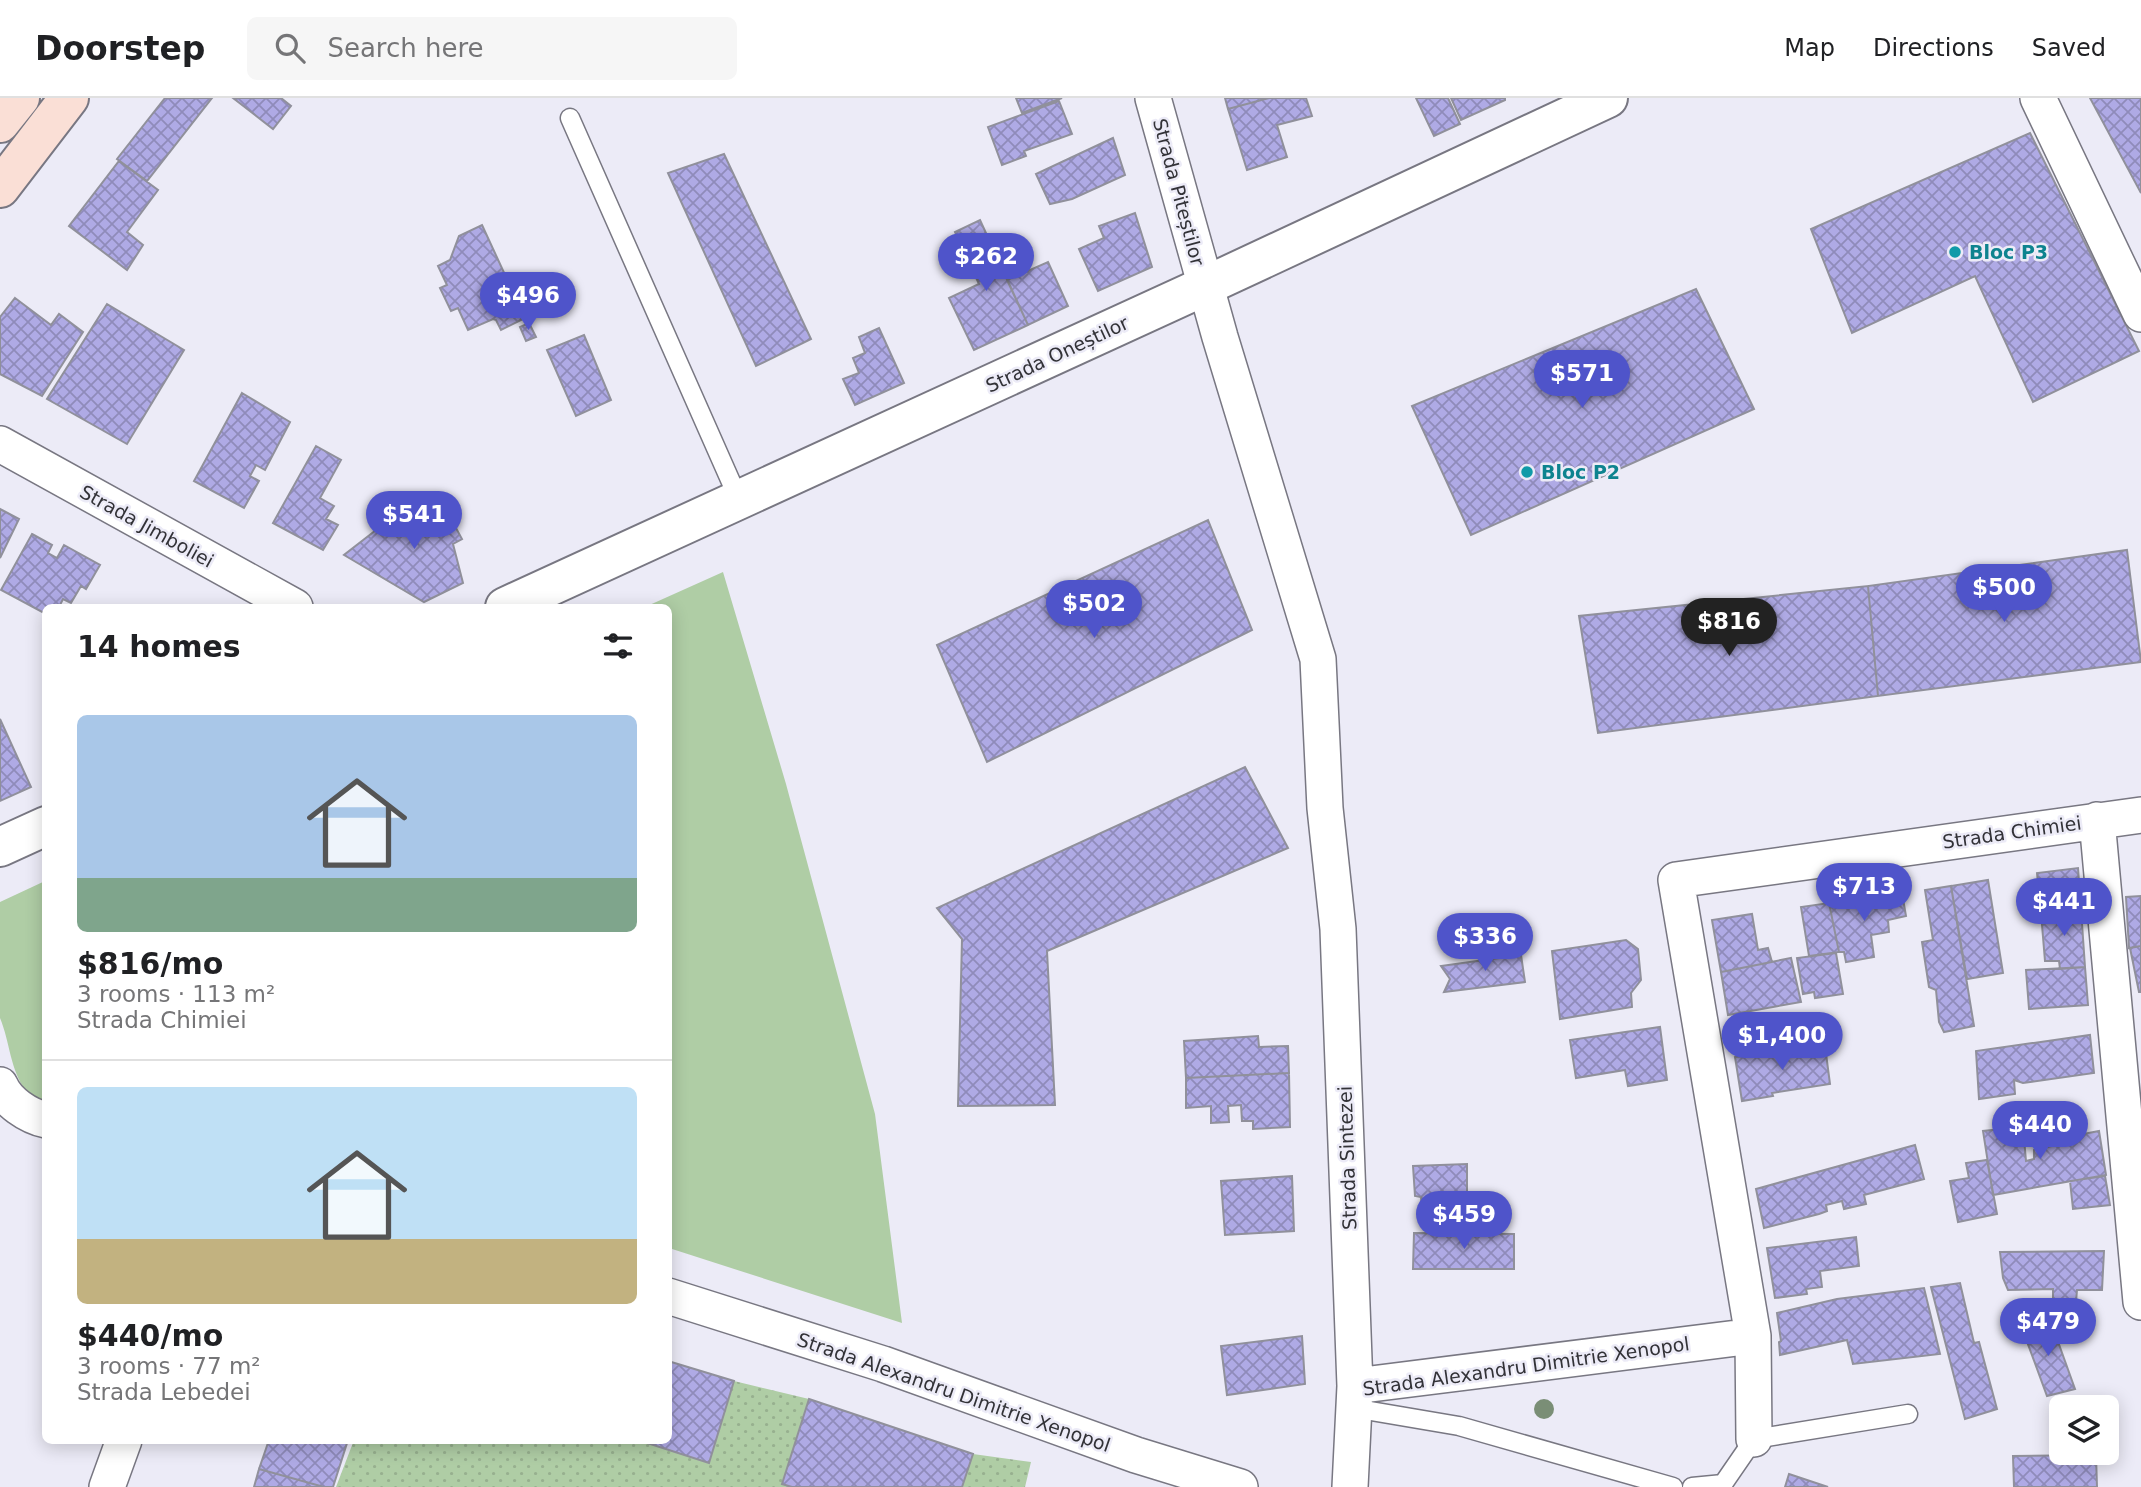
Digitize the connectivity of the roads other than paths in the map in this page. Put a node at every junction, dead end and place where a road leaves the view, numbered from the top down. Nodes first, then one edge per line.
1 (20, 98) edge
2 (69, 98) edge
3 (1153, 98) edge
4 (1608, 98) edge
5 (2038, 98) edge
6 (570, 118) dead end
7 (0, 123) edge
8 (0, 188) edge
9 (1205, 286) junction
10 (2141, 314) edge
11 (0, 444) edge
12 (739, 500) junction
13 (290, 604) edge
14 (512, 604) edge
15 (2141, 815) edge
16 (2097, 820) junction
17 (42, 828) edge
18 (0, 848) edge
19 (1338, 929) joint
20 (1, 1095) edge
21 (42, 1119) edge
22 (672, 1297) edge
23 (2141, 1301) edge
24 (1753, 1336) junction
25 (1354, 1397) junction
26 (1908, 1414) dead end
27 (1754, 1439) junction
28 (123, 1444) edge
29 (1177, 1478) edge
30 (107, 1487) edge
31 (1240, 1487) edge
32 (1350, 1487) edge
33 (1673, 1487) edge
34 (1692, 1487) edge

1 - 7 main road
2 - 8 main road
3 - 9 street, Strada Piteștilor
4 - 9 street, Strada Oneștilor
5 - 10 street
6 - 12 lane
9 - 12 street, Strada Oneștilor
9 - 19 street, Strada Piteștilor
11 - 13 street, Strada Jimboliei
12 - 14 street, Strada Oneștilor
15 - 16 street, Strada Chimiei
16 - 23 street
16 - 24 street, Strada Chimiei
17 - 18 street
19 - 25 street, Strada Sintezei
20 - 21 street
22 - 29 street, Strada Alexandru Dimitrie Xenopol
24 - 25 street, Strada Alexandru Dimitrie Xenopol
24 - 27 street
25 - 32 street, Strada Alexandru Dimitrie Xenopol
25 - 33 lane
26 - 27 lane
27 - 34 lane
28 - 30 street
29 - 31 street, Strada Alexandru Dimitrie Xenopol

